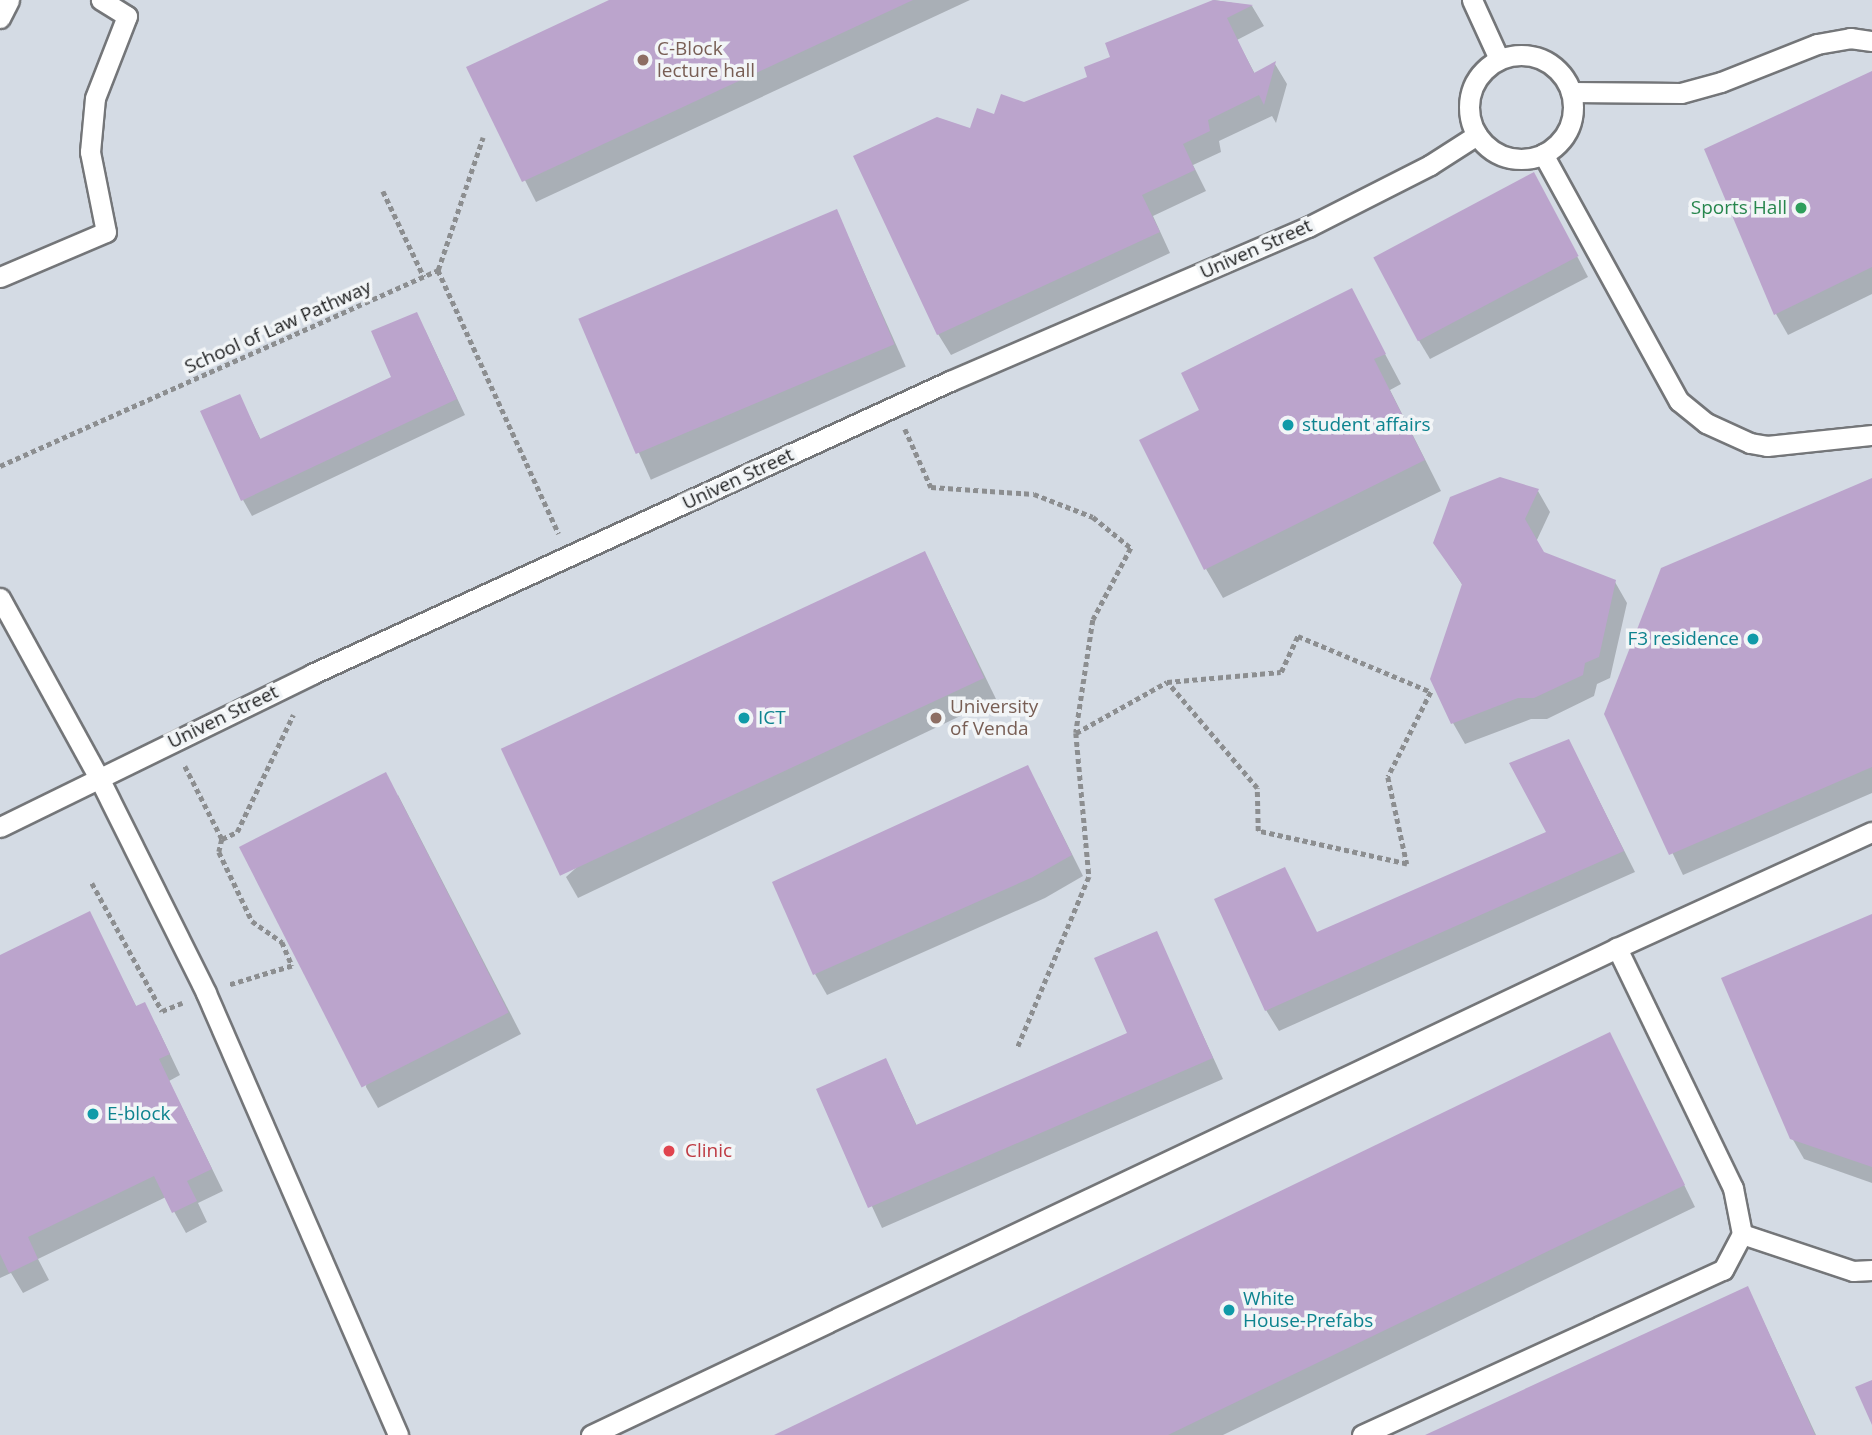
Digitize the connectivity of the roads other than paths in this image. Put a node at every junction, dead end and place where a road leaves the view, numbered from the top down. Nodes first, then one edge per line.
1 (9, 0) edge
2 (101, 0) edge
3 (1472, 0) edge
4 (0, 18) edge
5 (1872, 41) edge
6 (1499, 59) junction
7 (1571, 92) junction
8 (1477, 135) junction
9 (1543, 154) junction
10 (0, 277) edge
11 (1872, 435) edge
12 (0, 598) edge
13 (99, 778) junction
14 (0, 827) edge
15 (1872, 832) edge
16 (1617, 948) junction
17 (1742, 1234) junction
18 (1872, 1270) edge
19 (398, 1435) edge
20 (591, 1435) edge
21 (1362, 1435) edge

1 - 4 lane
2 - 10 lane
3 - 6 lane
5 - 7 lane
6 - 7 lane
6 - 8 lane
7 - 9 lane
8 - 9 lane
8 - 13 lane, Univen Street
9 - 11 lane
12 - 13 lane
13 - 14 lane, Univen Street
13 - 19 lane
15 - 16 lane
16 - 17 lane
16 - 20 lane
17 - 18 lane
17 - 21 lane

